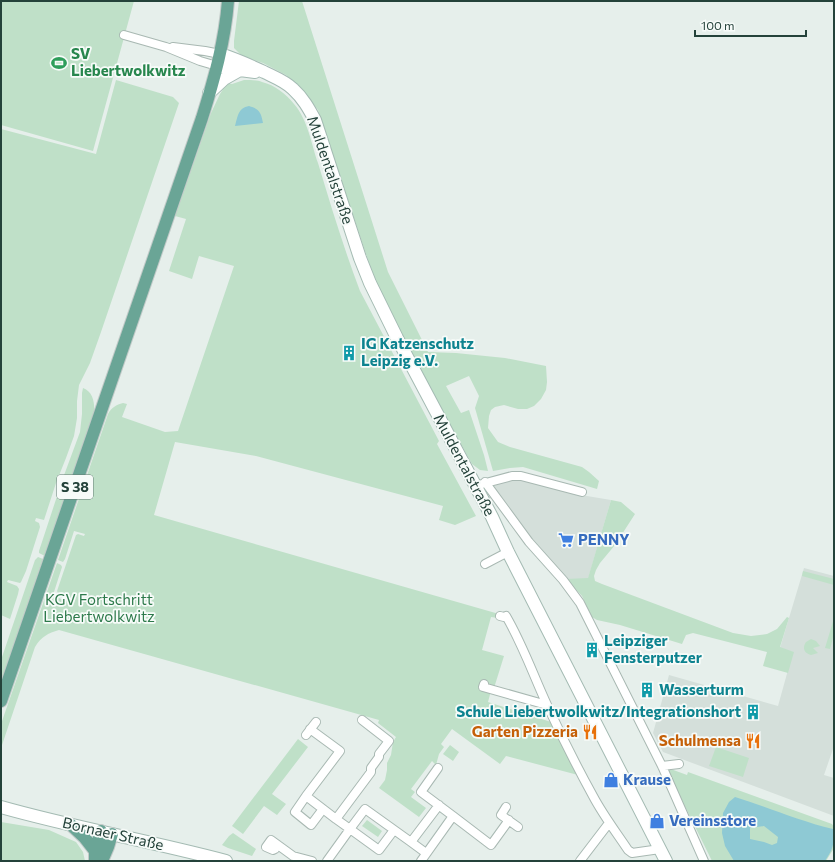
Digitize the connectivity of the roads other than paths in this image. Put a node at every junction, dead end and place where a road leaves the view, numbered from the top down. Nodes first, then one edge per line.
1 (228, 1) edge
2 (124, 36) dead end
3 (166, 47) junction
4 (219, 60) junction
5 (240, 70) junction
6 (267, 73) junction
7 (209, 93) junction
8 (480, 484) junction
9 (582, 492) dead end
10 (508, 552) junction
11 (486, 564) dead end
12 (503, 616) dead end
13 (484, 684) dead end
14 (1, 702) edge
15 (547, 705) junction
16 (362, 720) dead end
17 (316, 722) dead end
18 (679, 764) dead end
19 (662, 766) junction
20 (438, 768) dead end
21 (306, 796) junction
22 (438, 805) junction
23 (506, 806) dead end
24 (1, 807) edge
25 (323, 809) junction
26 (453, 816) junction
27 (336, 819) junction
28 (509, 820) junction
29 (609, 823) junction
30 (70, 824) junction
31 (518, 826) dead end
32 (350, 829) junction
33 (394, 830) junction
34 (107, 833) junction
35 (411, 842) junction
36 (278, 846) dead end
37 (660, 848) junction
38 (426, 853) junction
39 (97, 858) edge
40 (582, 860) edge
41 (226, 861) edge
42 (312, 861) edge
43 (327, 861) edge
44 (421, 861) edge
45 (666, 861) edge
46 (704, 861) edge

1 - 4 main road, S 38
2 - 3 street, Muldentalstraße
3 - 4 street, Muldentalstraße
3 - 4 street, Muldentalstraße
4 - 5 main road, Muldentalstraße
4 - 6 main road, Muldentalstraße
4 - 7 main road, S 38
5 - 6 main road, Muldentalstraße
5 - 7 main road
6 - 8 main road, Muldentalstraße
7 - 14 main road, S 38
8 - 9 street
8 - 10 main road, Muldentalstraße
8 - 19 street
10 - 11 street
10 - 37 main road, Muldentalstraße
12 - 15 street
13 - 15 street
15 - 29 street
16 - 27 street
17 - 21 street
18 - 19 street
19 - 46 street
20 - 22 street
21 - 25 street
21 - 25 street
22 - 26 street
22 - 35 street
23 - 28 street
24 - 30 main road, Bornaer Straße
25 - 27 street
26 - 28 street
26 - 38 street
27 - 32 street
28 - 31 street
29 - 37 street
29 - 40 street
30 - 34 main road, Bornaer Straße
30 - 39 main road
32 - 33 street
32 - 33 street
32 - 43 street
33 - 35 street
34 - 39 main road
34 - 41 main road, Bornaer Straße
35 - 38 street
36 - 42 street
37 - 45 main road, Muldentalstraße
38 - 44 street

